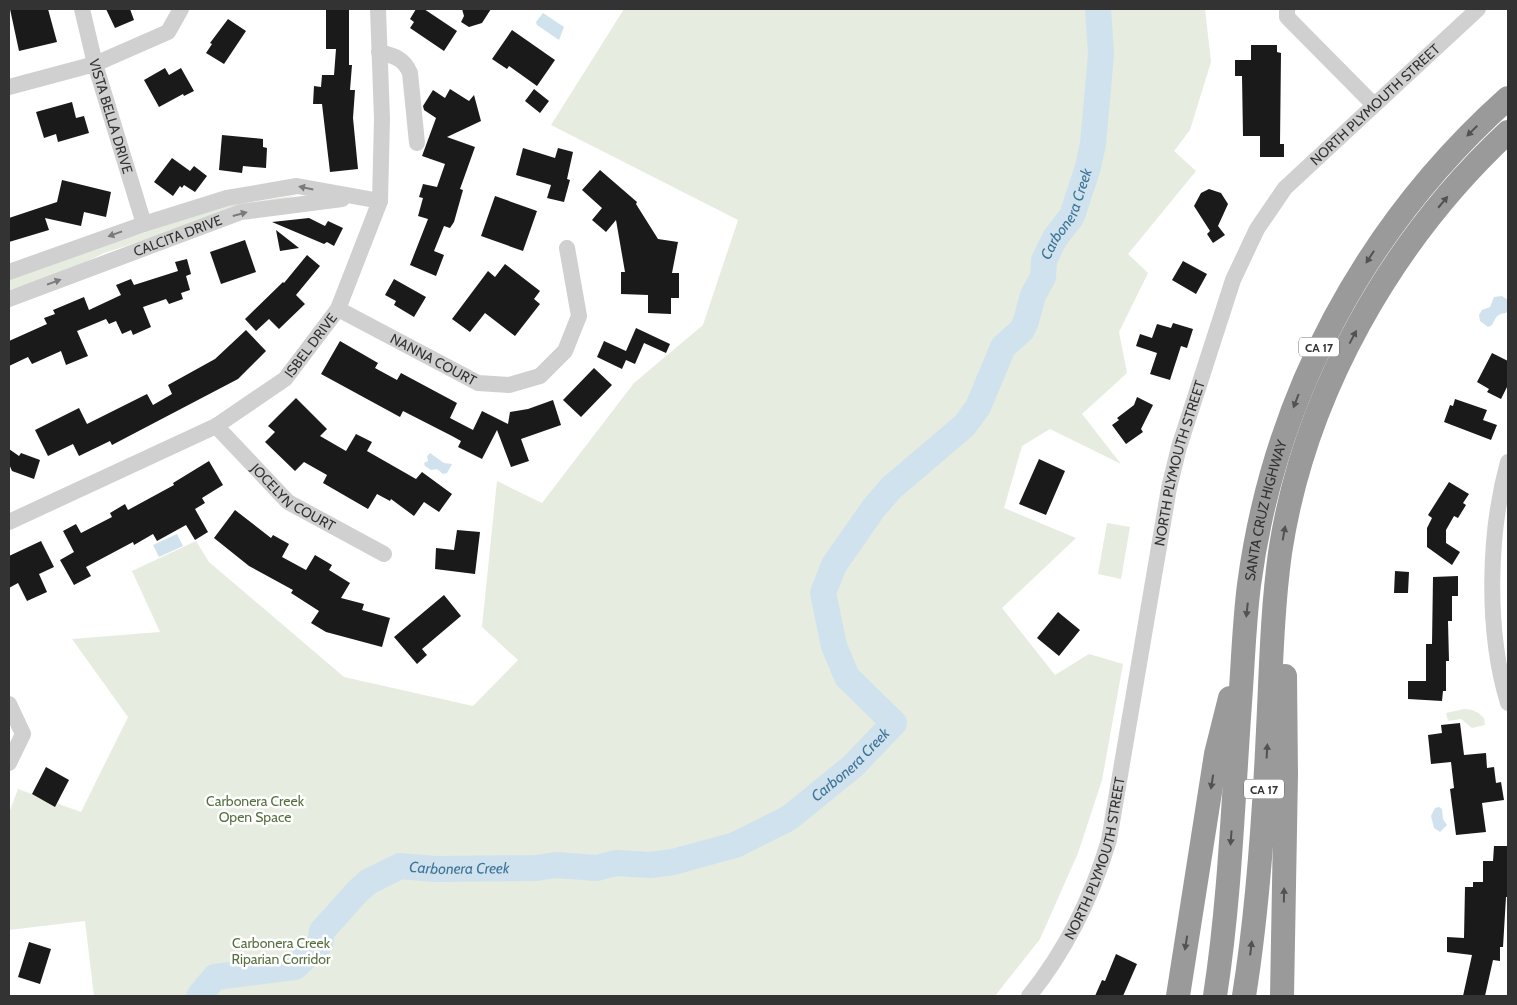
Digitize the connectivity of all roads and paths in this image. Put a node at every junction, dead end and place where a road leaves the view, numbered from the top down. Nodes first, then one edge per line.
1 (82, 9) edge
2 (181, 9) edge
3 (378, 9) edge
4 (1287, 9) edge
5 (1473, 10) edge
6 (379, 52) junction
7 (95, 64) junction
8 (9, 88) edge
9 (1508, 98) edge
10 (1374, 105) junction
11 (1508, 132) edge
12 (417, 143) dead end
13 (354, 198) junction
14 (380, 201) junction
15 (144, 224) junction
16 (566, 248) dead end
17 (9, 272) edge
18 (9, 299) edge
19 (338, 309) junction
20 (216, 426) junction
21 (1508, 462) edge
22 (9, 522) edge
23 (384, 554) dead end
24 (1276, 581) junction
25 (1244, 650) junction
26 (1508, 703) edge
27 (9, 704) edge
28 (9, 763) edge
29 (1029, 996) edge
30 (1178, 996) edge
31 (1215, 996) edge
32 (1244, 996) edge
33 (1282, 996) edge

1 - 7 street, VISTA BELLA DRIVE
2 - 7 street
3 - 6 street, ISBEL DRIVE
4 - 10 street
5 - 10 street, NORTH PLYMOUTH STREET
6 - 12 street
6 - 14 street, ISBEL DRIVE
7 - 8 street
7 - 15 street, VISTA BELLA DRIVE
9 -> 25 highway, SANTA CRUZ HIGHWAY / CA 17
10 - 29 street, NORTH PLYMOUTH STREET
24 -> 11 highway, SANTA CRUZ HIGHWAY / CA 17
13 - 14 street, CALCITA DRIVE
13 -> 15 street, CALCITA DRIVE
18 -> 13 street, CALCITA DRIVE
14 - 19 street, ISBEL DRIVE
15 -> 17 street, CALCITA DRIVE
16 - 19 street, NANNA COURT
19 - 20 street, ISBEL DRIVE
20 - 22 street, ISBEL DRIVE
20 - 23 street, JOCELYN COURT
21 - 26 street
32 -> 24 highway, SANTA CRUZ HIGHWAY / CA 17
33 -> 24 highway
25 -> 30 highway
25 -> 31 highway, SANTA CRUZ HIGHWAY / CA 17
27 - 28 street

